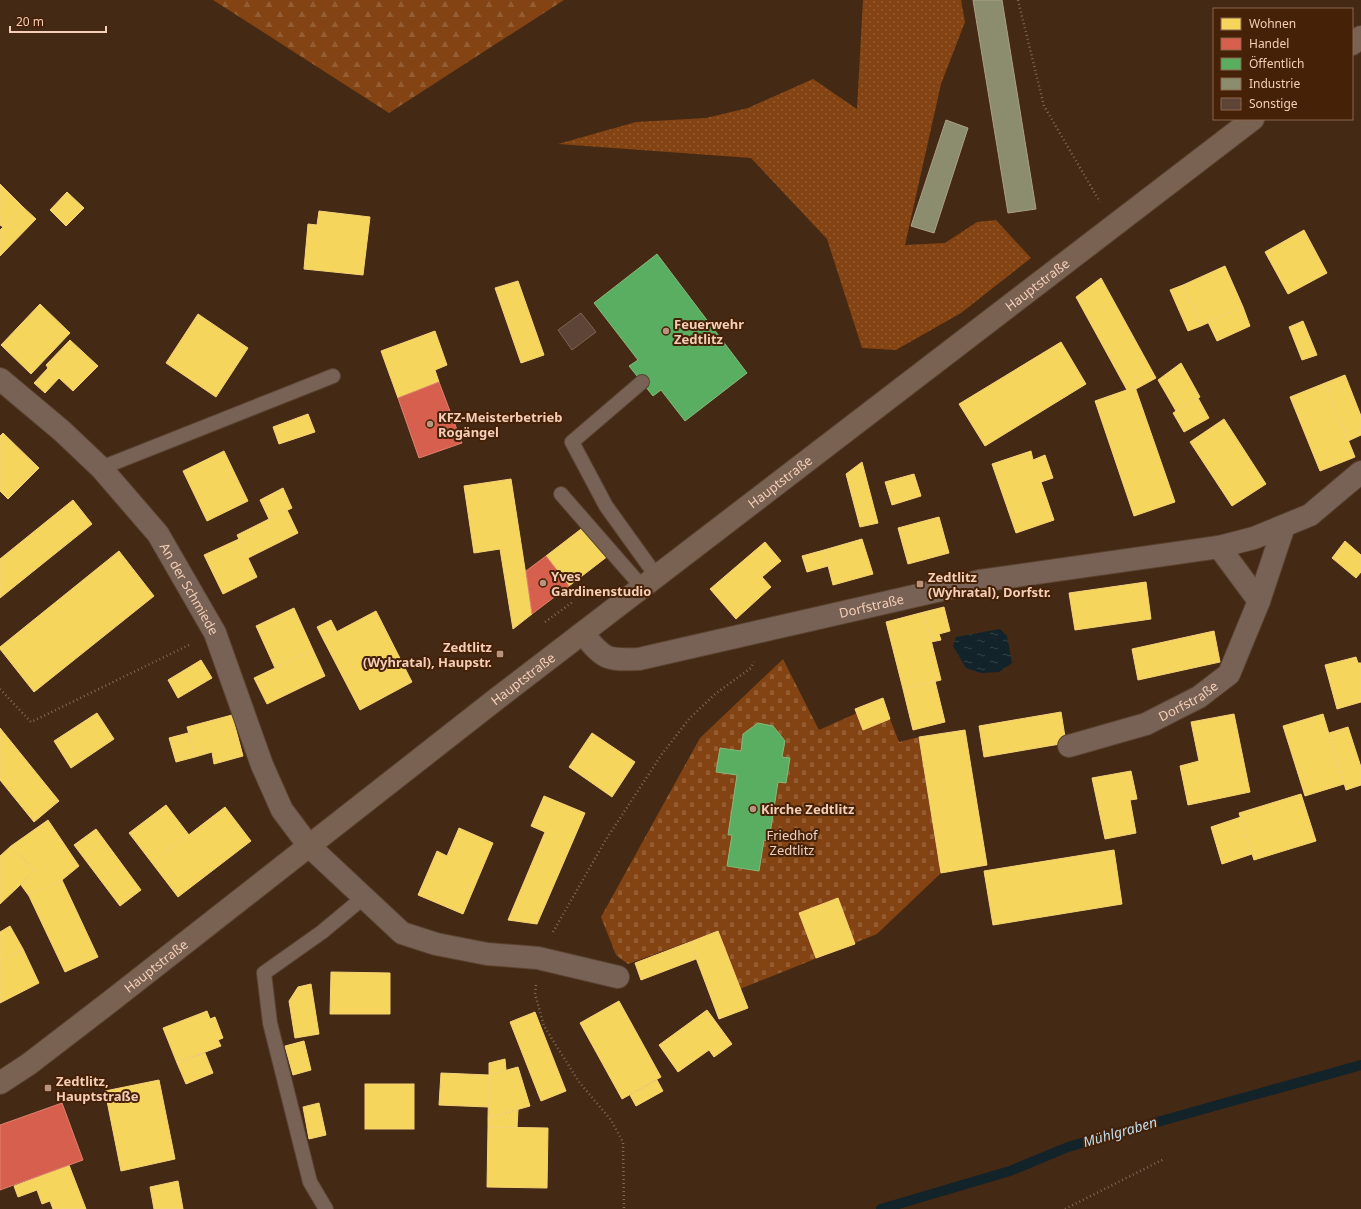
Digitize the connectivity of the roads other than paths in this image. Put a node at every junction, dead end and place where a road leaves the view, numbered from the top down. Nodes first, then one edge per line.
1 (1361, 37) edge
2 (1353, 43) edge
3 (1252, 120) edge
4 (333, 376) dead end
5 (0, 378) edge
6 (642, 382) dead end
7 (101, 468) junction
8 (1361, 472) edge
9 (561, 494) dead end
10 (1284, 526) junction
11 (1220, 547) junction
12 (650, 582) junction
13 (1259, 601) junction
14 (583, 634) junction
15 (1069, 746) dead end
16 (308, 846) junction
17 (364, 897) junction
18 (618, 977) dead end
19 (0, 1083) edge
20 (326, 1209) edge

1 - 2 main road
3 - 12 main road, Hauptstraße
4 - 7 lane
5 - 7 street, An der Schmiede
6 - 12 lane
7 - 16 street, An der Schmiede
8 - 10 street, Dorfstraße
9 - 12 lane
10 - 11 street, Dorfstraße
10 - 13 street, Dorfstraße
11 - 13 street
11 - 14 street, Dorfstraße
12 - 14 main road, Hauptstraße
13 - 15 street, Dorfstraße
14 - 16 main road, Hauptstraße
16 - 17 street
16 - 19 main road, Hauptstraße
17 - 18 street
17 - 20 lane

